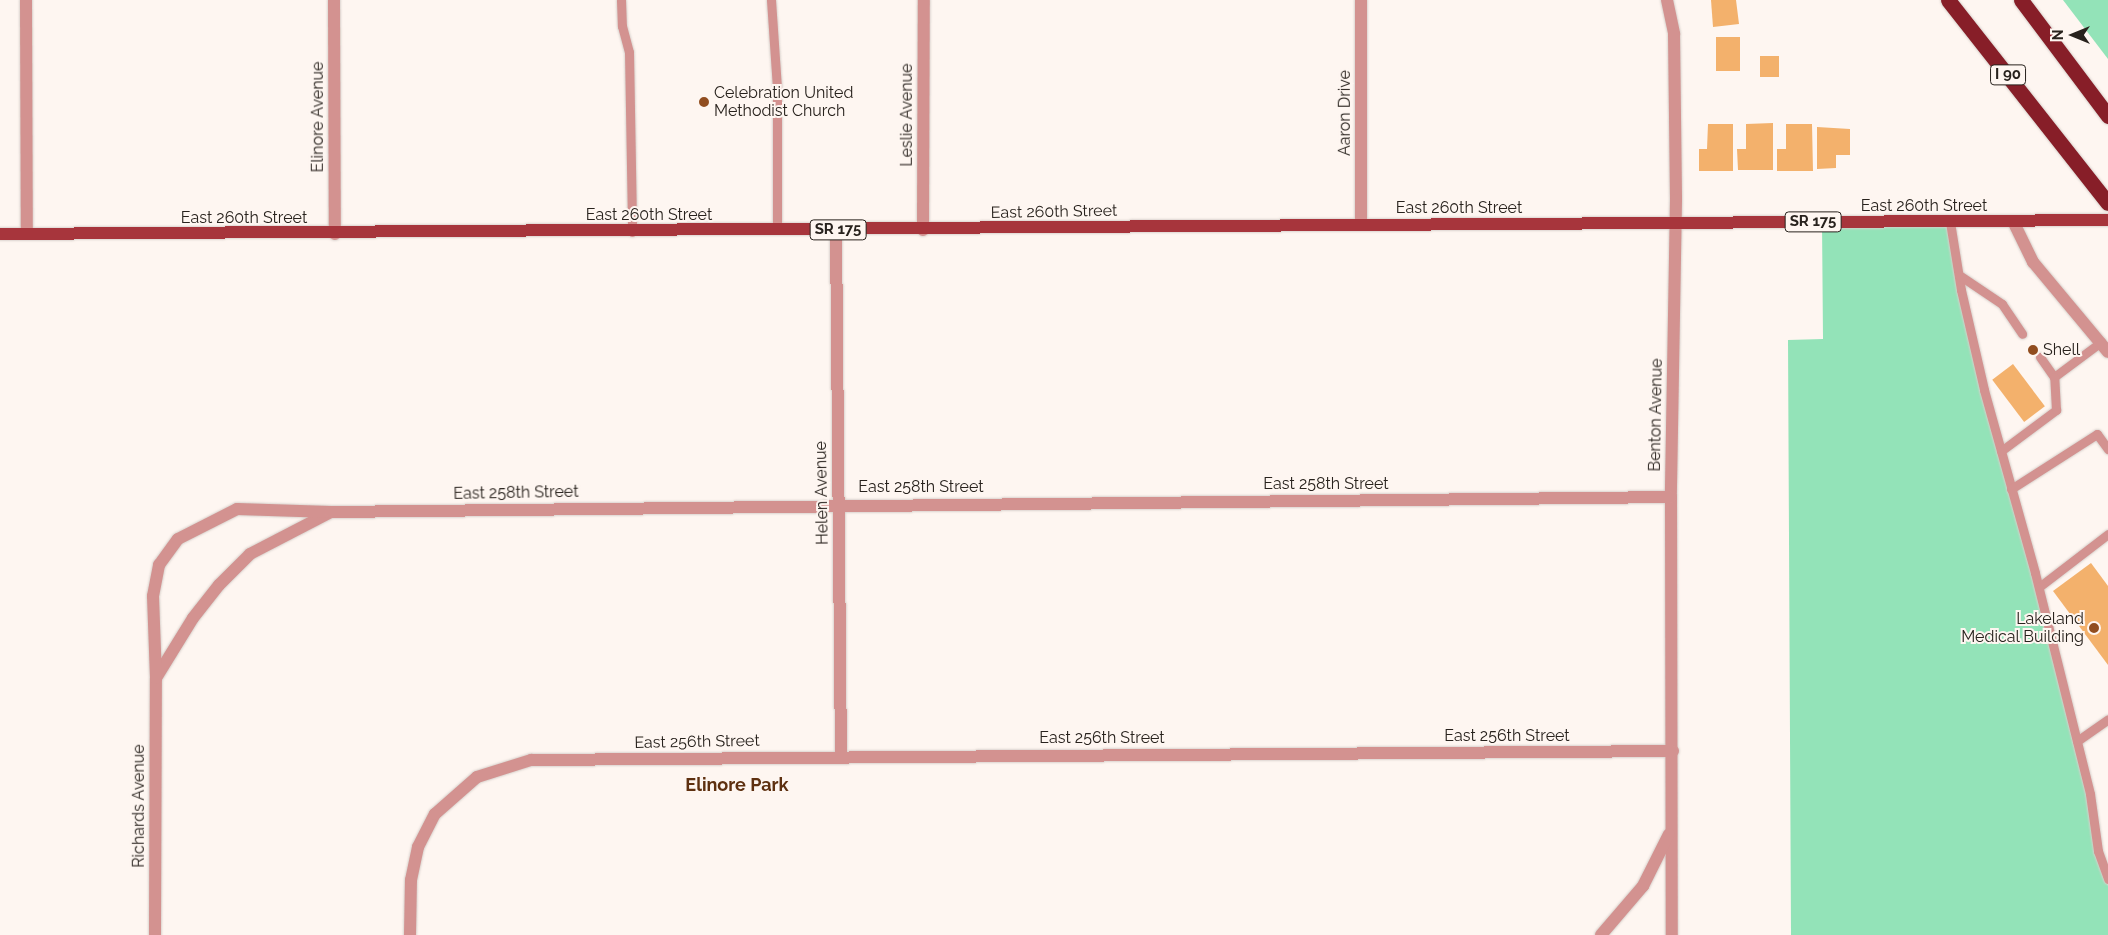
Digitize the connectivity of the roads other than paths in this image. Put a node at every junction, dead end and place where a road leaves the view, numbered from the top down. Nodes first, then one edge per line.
1 (26, 0) edge
2 (334, 0) edge
3 (621, 0) edge
4 (771, 0) edge
5 (924, 0) edge
6 (1360, 0) edge
7 (1667, 0) edge
8 (1948, 0) edge
9 (2021, 0) edge
10 (2108, 116) edge
11 (2108, 203) edge
12 (2108, 220) edge
13 (1950, 222) junction
14 (2013, 222) junction
15 (1676, 223) junction
16 (1361, 225) junction
17 (777, 230) junction
18 (836, 230) junction
19 (923, 230) junction
20 (632, 232) junction
21 (0, 234) edge
22 (27, 234) junction
23 (335, 234) junction
24 (1959, 275) junction
25 (2022, 334) dead end
26 (2104, 347) edge
27 (2040, 358) dead end
28 (2054, 377) junction
29 (2108, 448) edge
30 (2001, 451) junction
31 (2011, 489) junction
32 (1671, 497) junction
33 (838, 504) junction
34 (331, 512) junction
35 (2108, 534) edge
36 (178, 538) joint
37 (2039, 588) junction
38 (156, 678) junction
39 (2108, 719) edge
40 (2077, 741) junction
41 (1673, 751) junction
42 (841, 756) junction
43 (1670, 832) junction
44 (2108, 880) edge
45 (155, 935) edge
46 (410, 935) edge
47 (1600, 935) edge
48 (1672, 935) edge

1 - 22 street
2 - 23 street, Elinore Avenue
3 - 20 lane
4 - 17 lane
5 - 19 street, Leslie Avenue
6 - 16 street, Aaron Drive
7 - 15 street, Benton Avenue
8 - 11 highway, I 90
9 - 10 highway
12 - 14 main road, East 260th Street / SR 175
13 - 14 main road, East 260th Street / SR 175
13 - 15 main road, East 260th Street / SR 175
13 - 24 lane
14 - 26 street
15 - 16 main road, East 260th Street / SR 175
15 - 32 street, Benton Avenue
16 - 19 main road, East 260th Street / SR 175
17 - 18 main road, East 260th Street / SR 175
17 - 20 main road, East 260th Street / SR 175
18 - 19 main road, East 260th Street / SR 175
18 - 33 street, Helen Avenue
20 - 23 main road, East 260th Street / SR 175
21 - 22 main road, East 260th Street / SR 175
22 - 23 main road, East 260th Street / SR 175
24 - 25 lane
24 - 30 lane
26 - 28 lane
27 - 28 lane
28 - 30 lane
29 - 31 lane
30 - 31 lane
31 - 37 lane
32 - 33 street, East 258th Street
32 - 41 street, Benton Avenue
33 - 34 street, East 258th Street
33 - 42 street, Helen Avenue
34 - 36 street, East 258th Street
34 - 38 street
35 - 37 lane
36 - 38 street, Richards Avenue
37 - 40 lane
38 - 45 street, Richards Avenue
39 - 40 lane
40 - 44 lane
41 - 42 street, East 256th Street
41 - 43 street, Benton Avenue
42 - 46 street, East 256th Street
43 - 47 street, Benton Avenue
43 - 48 street, Benton Avenue

